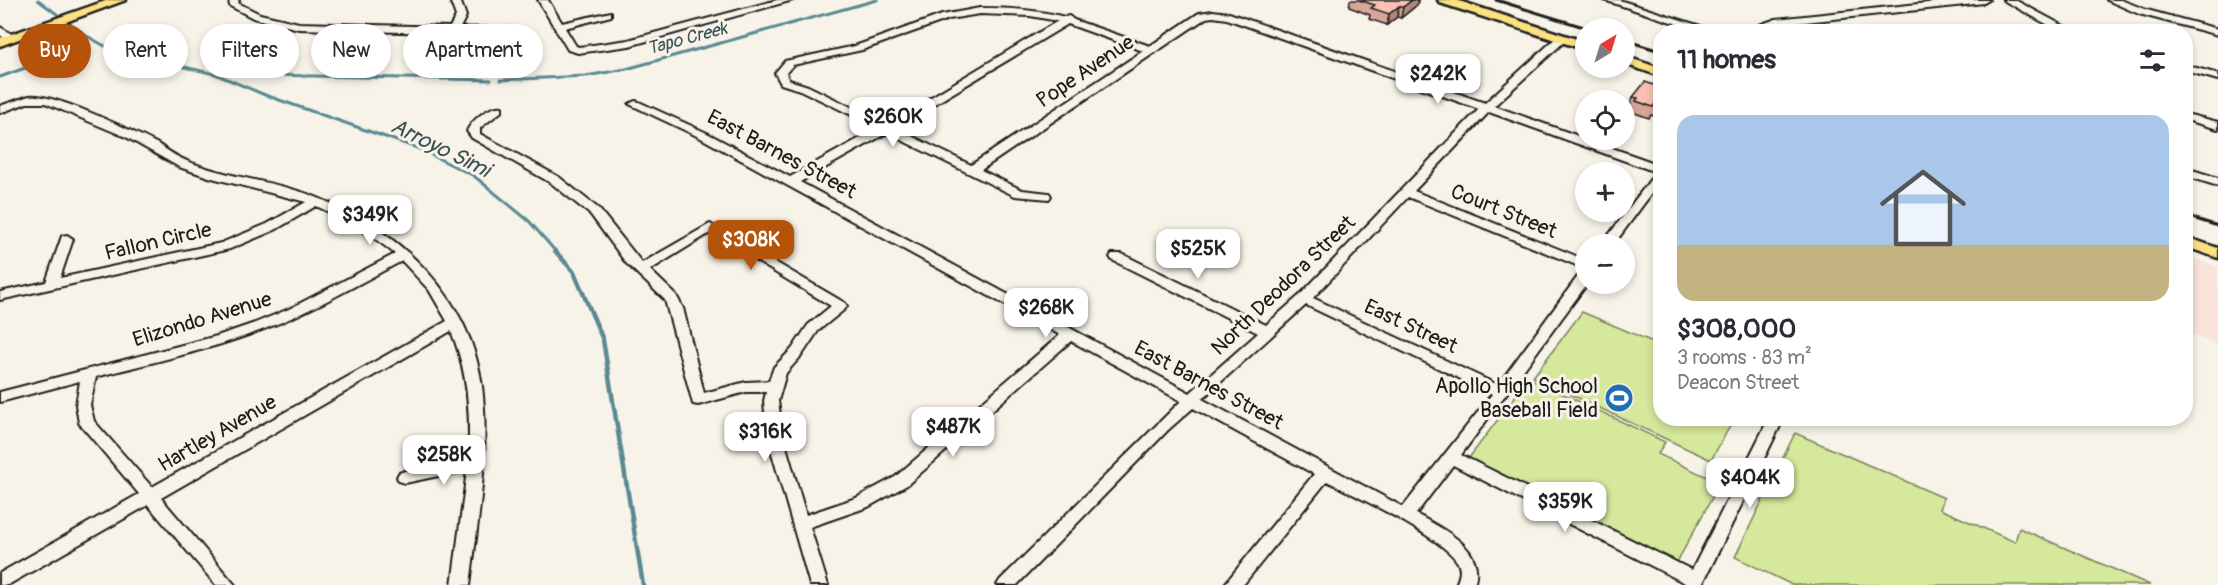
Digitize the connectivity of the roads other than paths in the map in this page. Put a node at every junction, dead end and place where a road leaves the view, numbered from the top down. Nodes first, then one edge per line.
1 (120, 0) edge
2 (455, 0) edge
3 (543, 0) edge
4 (788, 0) edge
5 (1444, 0) edge
6 (1611, 0) edge
7 (1984, 0) edge
8 (2008, 0) edge
9 (2112, 0) edge
10 (233, 2) edge
11 (760, 3) edge
12 (607, 15) dead end
13 (1069, 19) junction
14 (457, 24) edge
15 (1688, 24) edge
16 (1770, 24) edge
17 (2054, 24) edge
18 (2188, 24) edge
19 (2193, 25) edge
20 (559, 27) junction
21 (403, 29) edge
22 (0, 30) edge
23 (2218, 32) edge
24 (1562, 38) junction
25 (5, 40) edge
26 (1575, 42) edge
27 (1151, 50) junction
28 (1635, 64) edge
29 (1653, 70) edge
30 (2193, 70) edge
31 (2218, 76) edge
32 (635, 104) dead end
33 (1487, 107) junction
34 (498, 109) dead end
35 (0, 110) edge
36 (2193, 119) edge
37 (2218, 126) edge
38 (886, 128) junction
39 (1653, 166) edge
40 (972, 170) junction
41 (2193, 174) edge
42 (791, 182) junction
43 (2218, 182) edge
44 (1653, 183) edge
45 (1407, 192) junction
46 (1045, 196) dead end
47 (316, 201) junction
48 (1615, 234) edge
49 (67, 239) dead end
50 (2193, 244) edge
51 (2218, 253) edge
52 (405, 254) junction
53 (1117, 257) dead end
54 (1575, 261) edge
55 (642, 269) junction
56 (51, 285) junction
57 (1575, 290) edge
58 (0, 296) edge
59 (1304, 299) junction
60 (456, 322) junction
61 (1266, 331) junction
62 (1070, 334) junction
63 (89, 374) junction
64 (774, 386) junction
65 (1501, 392) junction
66 (0, 397) edge
67 (1194, 401) junction
68 (1773, 426) edge
69 (1450, 456) junction
70 (476, 462) junction
71 (1325, 472) junction
72 (405, 477) dead end
73 (149, 496) junction
74 (1405, 516) junction
75 (801, 524) junction
76 (0, 581) edge
77 (1694, 582) edge
78 (226, 585) edge
79 (461, 585) edge
80 (819, 585) edge
81 (1006, 585) edge
82 (1233, 585) edge
83 (1465, 585) edge

1 - 25 main road
2 - 14 street
3 - 20 street
4 - 11 street
5 - 24 main road
6 - 15 street
7 - 16 street
8 - 17 street
9 - 18 street
10 - 21 street
11 - 20 street
12 - 20 street
13 - 27 street
13 - 38 street
13 - 38 street
19 - 23 street
22 - 25 street
24 - 26 main road
24 - 33 street, North Deodora Street
27 - 33 street, Pope Avenue
27 - 40 street, Pope Avenue
28 - 29 main road
30 - 31 street
32 - 42 street, East Barnes Street
33 - 39 street
33 - 45 street, North Deodora Street
34 - 55 street
35 - 47 street
36 - 37 street
38 - 40 street
38 - 42 street
40 - 46 street
41 - 43 street
42 - 62 street, East Barnes Street
44 - 48 street
45 - 54 street, Court Street
45 - 59 street, North Deodora Street
47 - 52 street
47 - 56 street, Fallon Circle
49 - 56 street
50 - 51 main road
52 - 60 street
52 - 63 street, Elizondo Avenue
53 - 61 street
55 - 64 street
55 - 64 street
56 - 58 street, Fallon Circle
57 - 65 street
59 - 61 street, North Deodora Street
59 - 65 street, East Street
60 - 70 street
60 - 73 street, Hartley Avenue
61 - 67 street, North Deodora Street
62 - 67 street, East Barnes Street
62 - 75 street
63 - 66 street, Elizondo Avenue
63 - 73 street
64 - 75 street
65 - 69 street
67 - 71 street, East Barnes Street
67 - 81 street, North Deodora Street
68 - 77 street
69 - 74 street
69 - 77 street
70 - 72 street
70 - 79 street
71 - 74 street, East Barnes Street
71 - 82 street
73 - 76 street, Hartley Avenue
73 - 78 street
74 - 83 street, East Barnes Street
75 - 80 street

